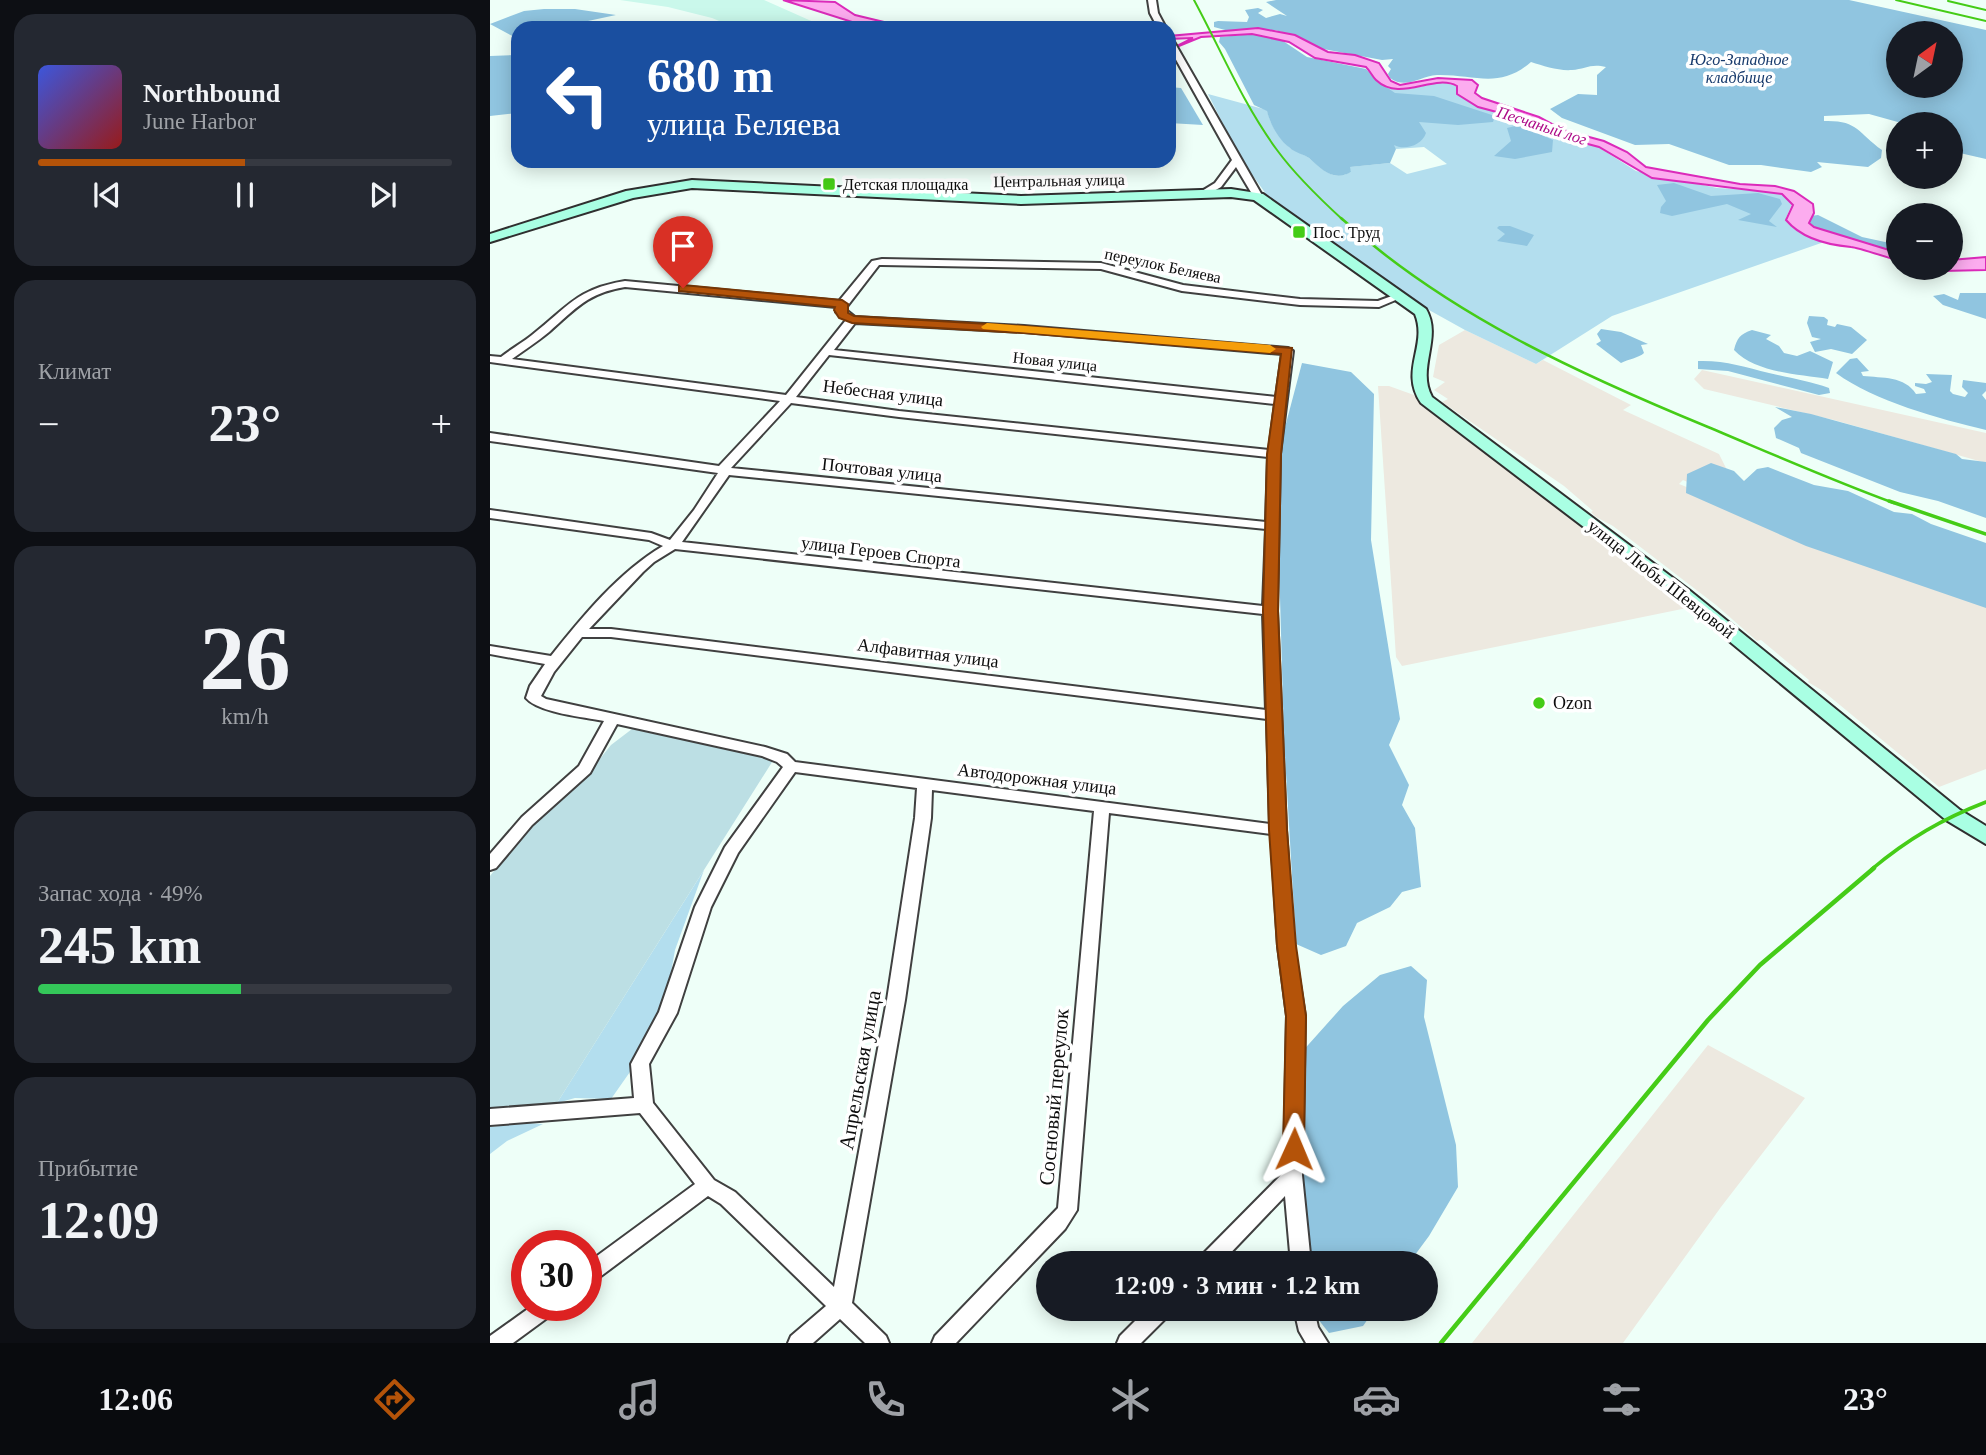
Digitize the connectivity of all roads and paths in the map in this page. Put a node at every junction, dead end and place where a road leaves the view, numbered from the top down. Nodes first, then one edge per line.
1 (1152, 0) edge
2 (1158, 21) edge
3 (1176, 52) edge
4 (1236, 161) junction
5 (1202, 194) junction
6 (1258, 197) junction
7 (490, 238) edge
8 (1400, 296) junction
9 (842, 304) junction
10 (852, 320) junction
11 (827, 352) junction
12 (490, 359) edge
13 (503, 360) junction
14 (788, 400) junction
15 (1280, 401) junction
16 (490, 437) edge
17 (1274, 454) junction
18 (725, 471) junction
19 (490, 514) edge
20 (1272, 526) junction
21 (673, 545) junction
22 (1270, 611) junction
23 (579, 633) junction
24 (490, 650) edge
25 (555, 661) junction
26 (1273, 715) junction
27 (612, 719) junction
28 (791, 766) junction
29 (925, 784) junction
30 (1102, 806) junction
31 (1278, 830) junction
32 (1986, 836) edge
33 (490, 864) edge
34 (644, 1105) junction
35 (490, 1117) edge
36 (1293, 1175) junction
37 (707, 1186) junction
38 (1219, 1251) edge
39 (1300, 1251) edge
40 (602, 1264) edge
41 (841, 1306) junction
42 (528, 1321) edge
43 (1149, 1321) edge
44 (1307, 1321) edge
45 (498, 1343) edge
46 (798, 1343) edge
47 (879, 1343) edge
48 (942, 1343) edge
49 (1127, 1343) edge
50 (1318, 1343) edge

1 - 2 street
3 - 4 street
4 - 5 street
4 - 6 street
5 - 6 street, Центральная улица
5 - 7 street, Центральная улица
6 - 8 street
8 - 9 street, переулок Беляева
8 - 32 street, улица Любы Шевцовой
9 - 10 street
9 - 13 street
10 - 11 street
10 - 15 street
11 - 14 street
11 - 15 street, Новая улица
12 - 13 street, Небесная улица
13 - 14 street, Небесная улица
14 - 17 street, Небесная улица
14 - 18 street
15 - 17 street
16 - 18 street, Почтовая улица
17 - 20 street
18 - 20 street, Почтовая улица
18 - 21 street
19 - 21 street, улица Героев Спорта
20 - 22 street
21 - 22 street, улица Героев Спорта
21 - 23 street
22 - 26 street
23 - 25 street
23 - 26 street, Алфавитная улица
24 - 25 street
25 - 27 street, Автодорожная улица
26 - 31 street
27 - 28 street, Автодорожная улица
27 - 33 street
28 - 29 street, Автодорожная улица
28 - 34 street
29 - 30 street, Автодорожная улица
29 - 41 street, Апрельская улица
30 - 31 street, Автодорожная улица
30 - 48 street, Сосновый переулок
31 - 36 street
34 - 35 street
34 - 37 street
36 - 38 street
36 - 39 street
37 - 40 street
37 - 41 street
41 - 46 street
41 - 47 street
42 - 45 street
43 - 49 street
44 - 50 street

